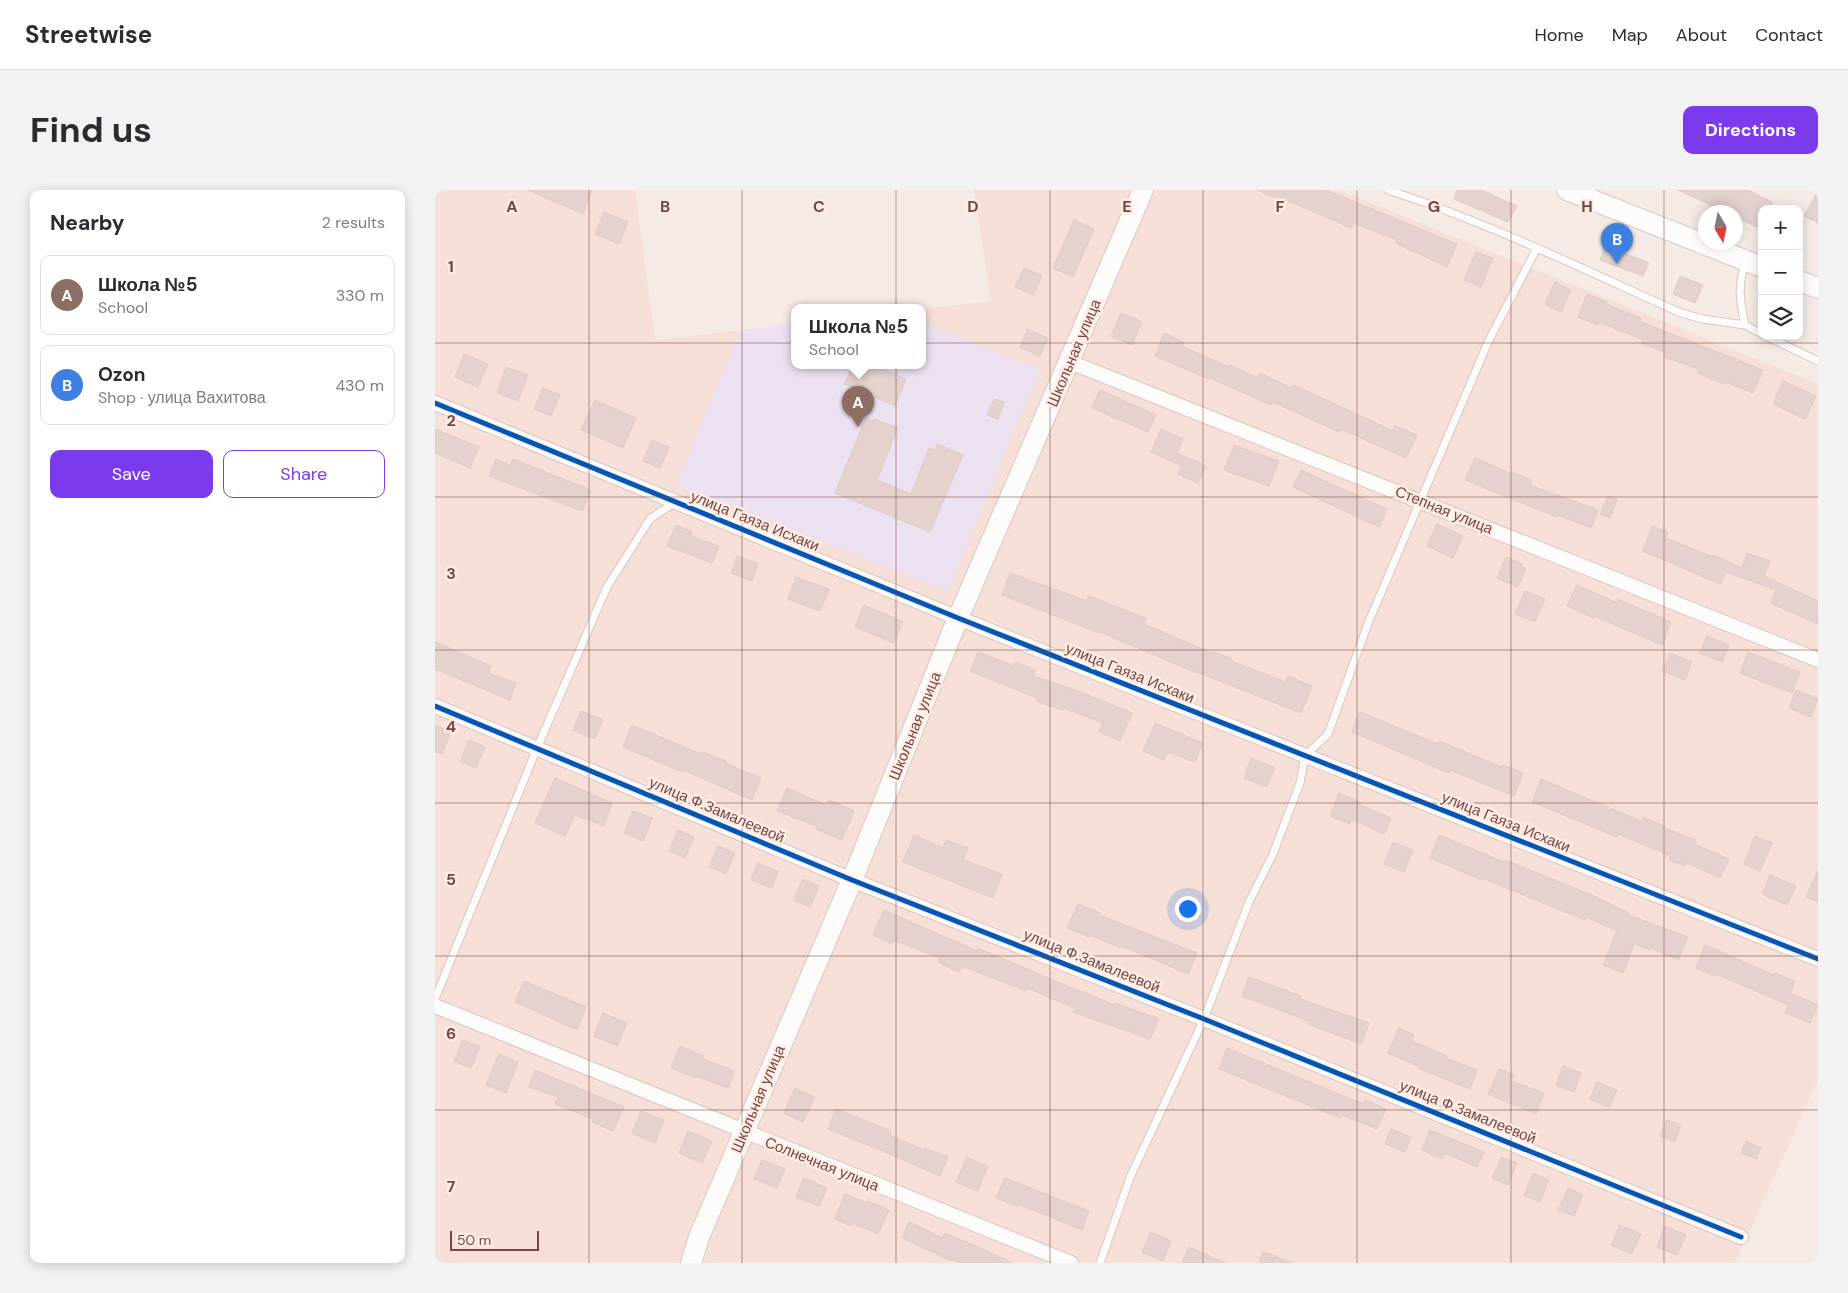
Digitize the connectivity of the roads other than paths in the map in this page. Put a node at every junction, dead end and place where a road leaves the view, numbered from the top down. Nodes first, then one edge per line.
1 (1143, 190) edge
2 (1388, 190) edge
3 (1567, 190) edge
4 (1537, 248) junction
5 (1754, 264) edge
6 (1803, 282) edge
7 (1818, 288) edge
8 (1745, 325) junction
9 (1758, 332) edge
10 (1774, 340) edge
11 (1818, 361) edge
12 (1070, 362) junction
13 (435, 403) edge
14 (1421, 500) junction
15 (676, 502) junction
16 (958, 618) junction
17 (1818, 660) edge
18 (435, 706) edge
19 (537, 748) junction
20 (1305, 756) junction
21 (852, 880) junction
22 (1818, 958) edge
23 (435, 999) edge
24 (435, 1006) edge
25 (1204, 1019) junction
26 (745, 1132) junction
27 (1741, 1237) dead end
28 (691, 1263) edge
29 (1071, 1263) edge
30 (1100, 1263) edge

1 - 12 street, Школьная улица
2 - 4 lane
3 - 5 street
4 - 8 lane
4 - 14 lane
5 - 8 lane
6 - 7 street
8 - 9 lane
10 - 11 lane
12 - 14 street, Степная улица
12 - 16 street, Школьная улица
13 - 15 street, улица Гаяза Исхаки
14 - 17 street, Степная улица
14 - 20 lane
15 - 16 street, улица Гаяза Исхаки
15 - 19 lane
16 - 20 street, улица Гаяза Исхаки
16 - 21 street, Школьная улица
18 - 19 street, улица Ф.Замалеевой
19 - 21 street, улица Ф.Замалеевой
19 - 23 lane
20 - 22 street, улица Гаяза Исхаки
20 - 25 lane
21 - 25 street, улица Ф.Замалеевой
21 - 26 street, Школьная улица
24 - 26 street, Солнечная улица
25 - 27 street, улица Ф.Замалеевой
25 - 30 lane
26 - 28 street, Школьная улица
26 - 29 street, Солнечная улица

